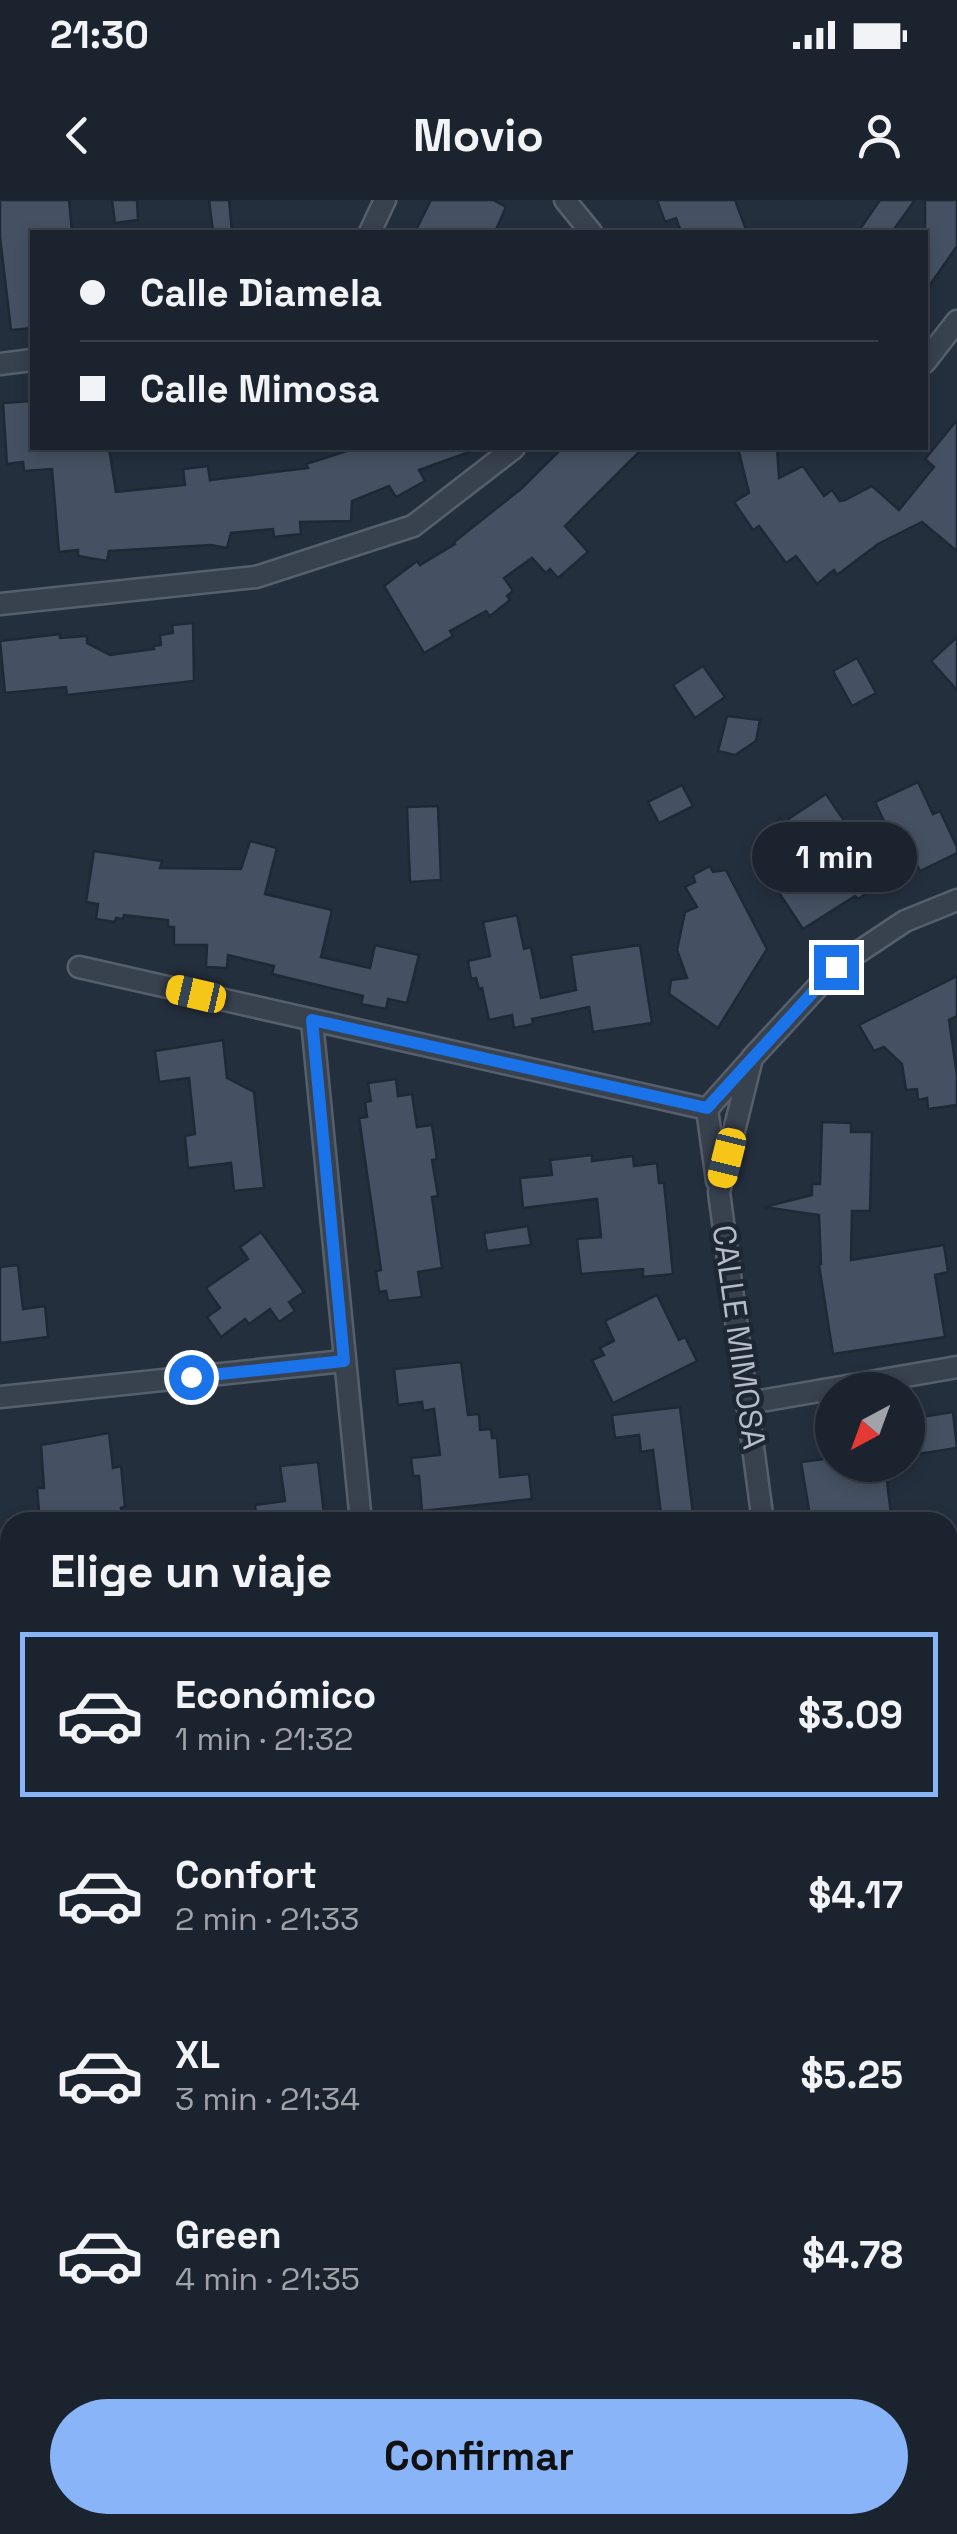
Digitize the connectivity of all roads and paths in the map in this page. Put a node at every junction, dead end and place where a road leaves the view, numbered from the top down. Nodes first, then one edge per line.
1 (386, 200) edge
2 (565, 200) edge
3 (371, 230) edge
4 (589, 230) edge
5 (957, 321) edge
6 (928, 358) edge
7 (30, 360) edge
8 (0, 364) edge
9 (511, 450) edge
10 (0, 604) edge
11 (957, 900) edge
12 (79, 967) dead end
13 (312, 1020) junction
14 (752, 1058) junction
15 (707, 1108) junction
16 (719, 1192) junction
17 (344, 1361) junction
18 (957, 1367) edge
19 (0, 1397) edge
20 (749, 1404) junction
21 (360, 1512) edge
22 (762, 1512) edge

1 - 3 street
2 - 4 street
5 - 6 street
7 - 8 street
9 - 10 street
11 - 14 street, CALLE MIMOSA
12 - 13 street
13 - 15 street
13 - 17 street
14 - 15 street
14 - 16 street, CALLE MIMOSA
15 - 16 street
16 - 20 street, CALLE MIMOSA
17 - 19 street
17 - 21 street
18 - 20 street
20 - 22 street, CALLE MIMOSA

